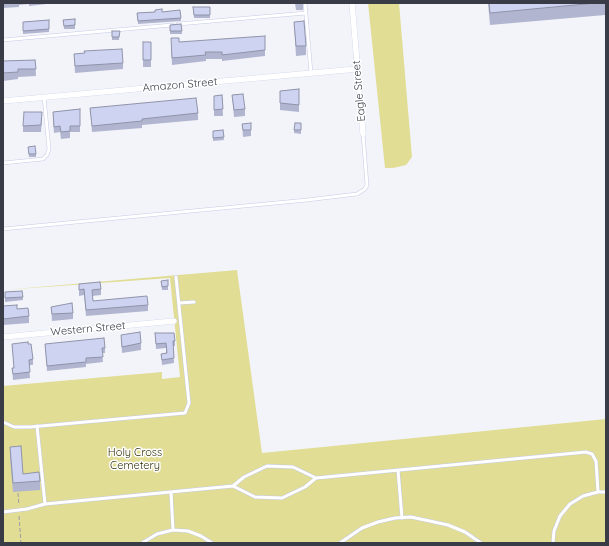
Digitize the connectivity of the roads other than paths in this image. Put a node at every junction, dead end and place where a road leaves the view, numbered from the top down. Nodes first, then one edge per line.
1 (305, 3) edge
2 (352, 3) edge
3 (306, 13) junction
4 (3, 40) edge
5 (357, 69) junction
6 (311, 74) junction
7 (44, 97) junction
8 (3, 101) edge
9 (363, 134) joint
10 (3, 163) edge
11 (3, 229) edge
12 (176, 277) dead end
13 (194, 302) dead end
14 (178, 303) junction
15 (174, 321) dead end
16 (3, 337) edge
17 (3, 422) edge
18 (37, 426) junction
19 (398, 470) junction
20 (316, 478) junction
21 (233, 486) junction
22 (171, 492) junction
23 (598, 492) junction
24 (606, 492) edge
25 (45, 504) junction
26 (3, 512) edge
27 (402, 518) junction
28 (173, 530) junction
29 (142, 543) edge
30 (212, 543) edge
31 (340, 543) edge
32 (481, 543) edge
33 (553, 543) edge

1 - 3 lane
2 - 5 street, Eagle Street
3 - 4 lane
3 - 6 lane
5 - 6 street, Amazon Street
5 - 9 street, Eagle Street
6 - 7 street, Amazon Street
7 - 8 street, Amazon Street
7 - 10 lane
9 - 11 lane, Eagle Street
12 - 14 lane
13 - 14 lane
14 - 18 lane
15 - 16 street, Western Street
17 - 18 lane
18 - 25 lane
19 - 20 lane
19 - 23 lane
19 - 27 lane
20 - 21 lane
20 - 21 lane
21 - 22 lane
22 - 25 lane
22 - 28 lane
23 - 24 lane
23 - 33 lane
25 - 26 lane
27 - 31 lane
27 - 32 lane
28 - 29 lane
28 - 30 lane

